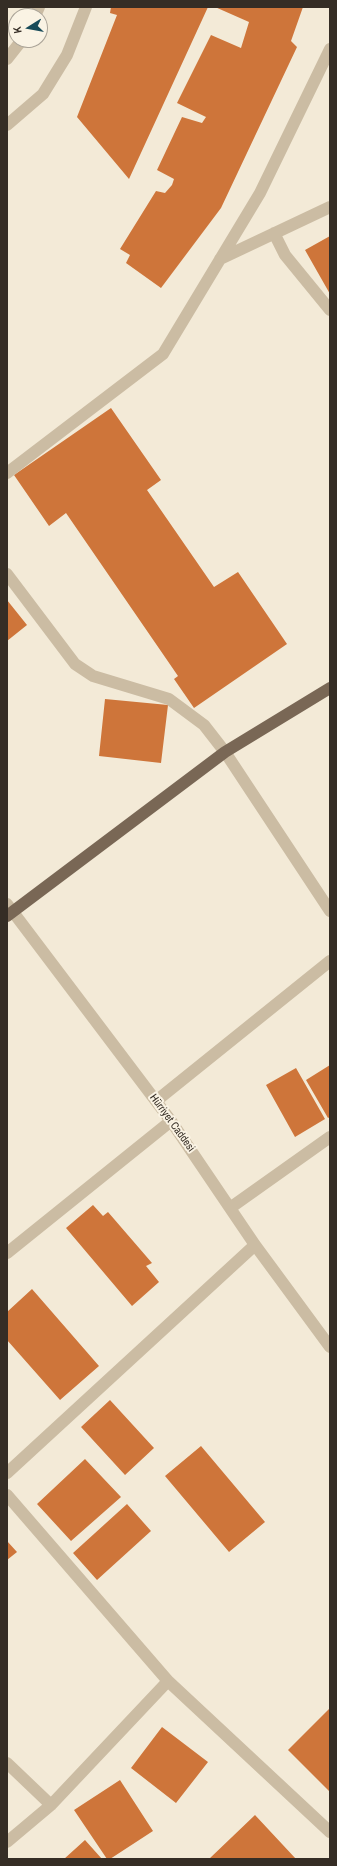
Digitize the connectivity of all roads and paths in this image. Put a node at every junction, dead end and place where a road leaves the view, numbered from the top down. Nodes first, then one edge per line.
1 (86, 7) edge
2 (16, 48) edge
3 (330, 49) edge
4 (7, 59) edge
5 (7, 124) edge
6 (330, 207) edge
7 (274, 234) junction
8 (220, 259) junction
9 (330, 310) edge
10 (7, 473) edge
11 (7, 574) edge
12 (330, 688) edge
13 (225, 752) junction
14 (9, 910) edge
15 (330, 911) edge
16 (330, 961) edge
17 (156, 1101) junction
18 (171, 1121) junction
19 (330, 1137) edge
20 (230, 1208) junction
21 (255, 1245) junction
22 (7, 1253) edge
23 (330, 1347) edge
24 (7, 1473) edge
25 (7, 1495) edge
26 (168, 1681) junction
27 (7, 1763) edge
28 (51, 1805) junction
29 (330, 1832) edge
30 (7, 1842) edge

1 - 5 street
2 - 4 street
3 - 8 street
6 - 7 street
7 - 8 street
7 - 9 street
8 - 10 street
11 - 13 street
12 - 13 main road
13 - 14 main road
13 - 15 street
14 - 17 street, Hürriyet Caddesi
16 - 17 street
17 - 18 street, Hürriyet Caddesi
18 - 20 street, Hürriyet Caddesi
18 - 22 street
19 - 20 street
20 - 21 street, Hürriyet Caddesi
21 - 23 street, Hürriyet Caddesi
21 - 24 street
25 - 26 street
26 - 28 street
26 - 29 street
27 - 28 street
28 - 30 street

